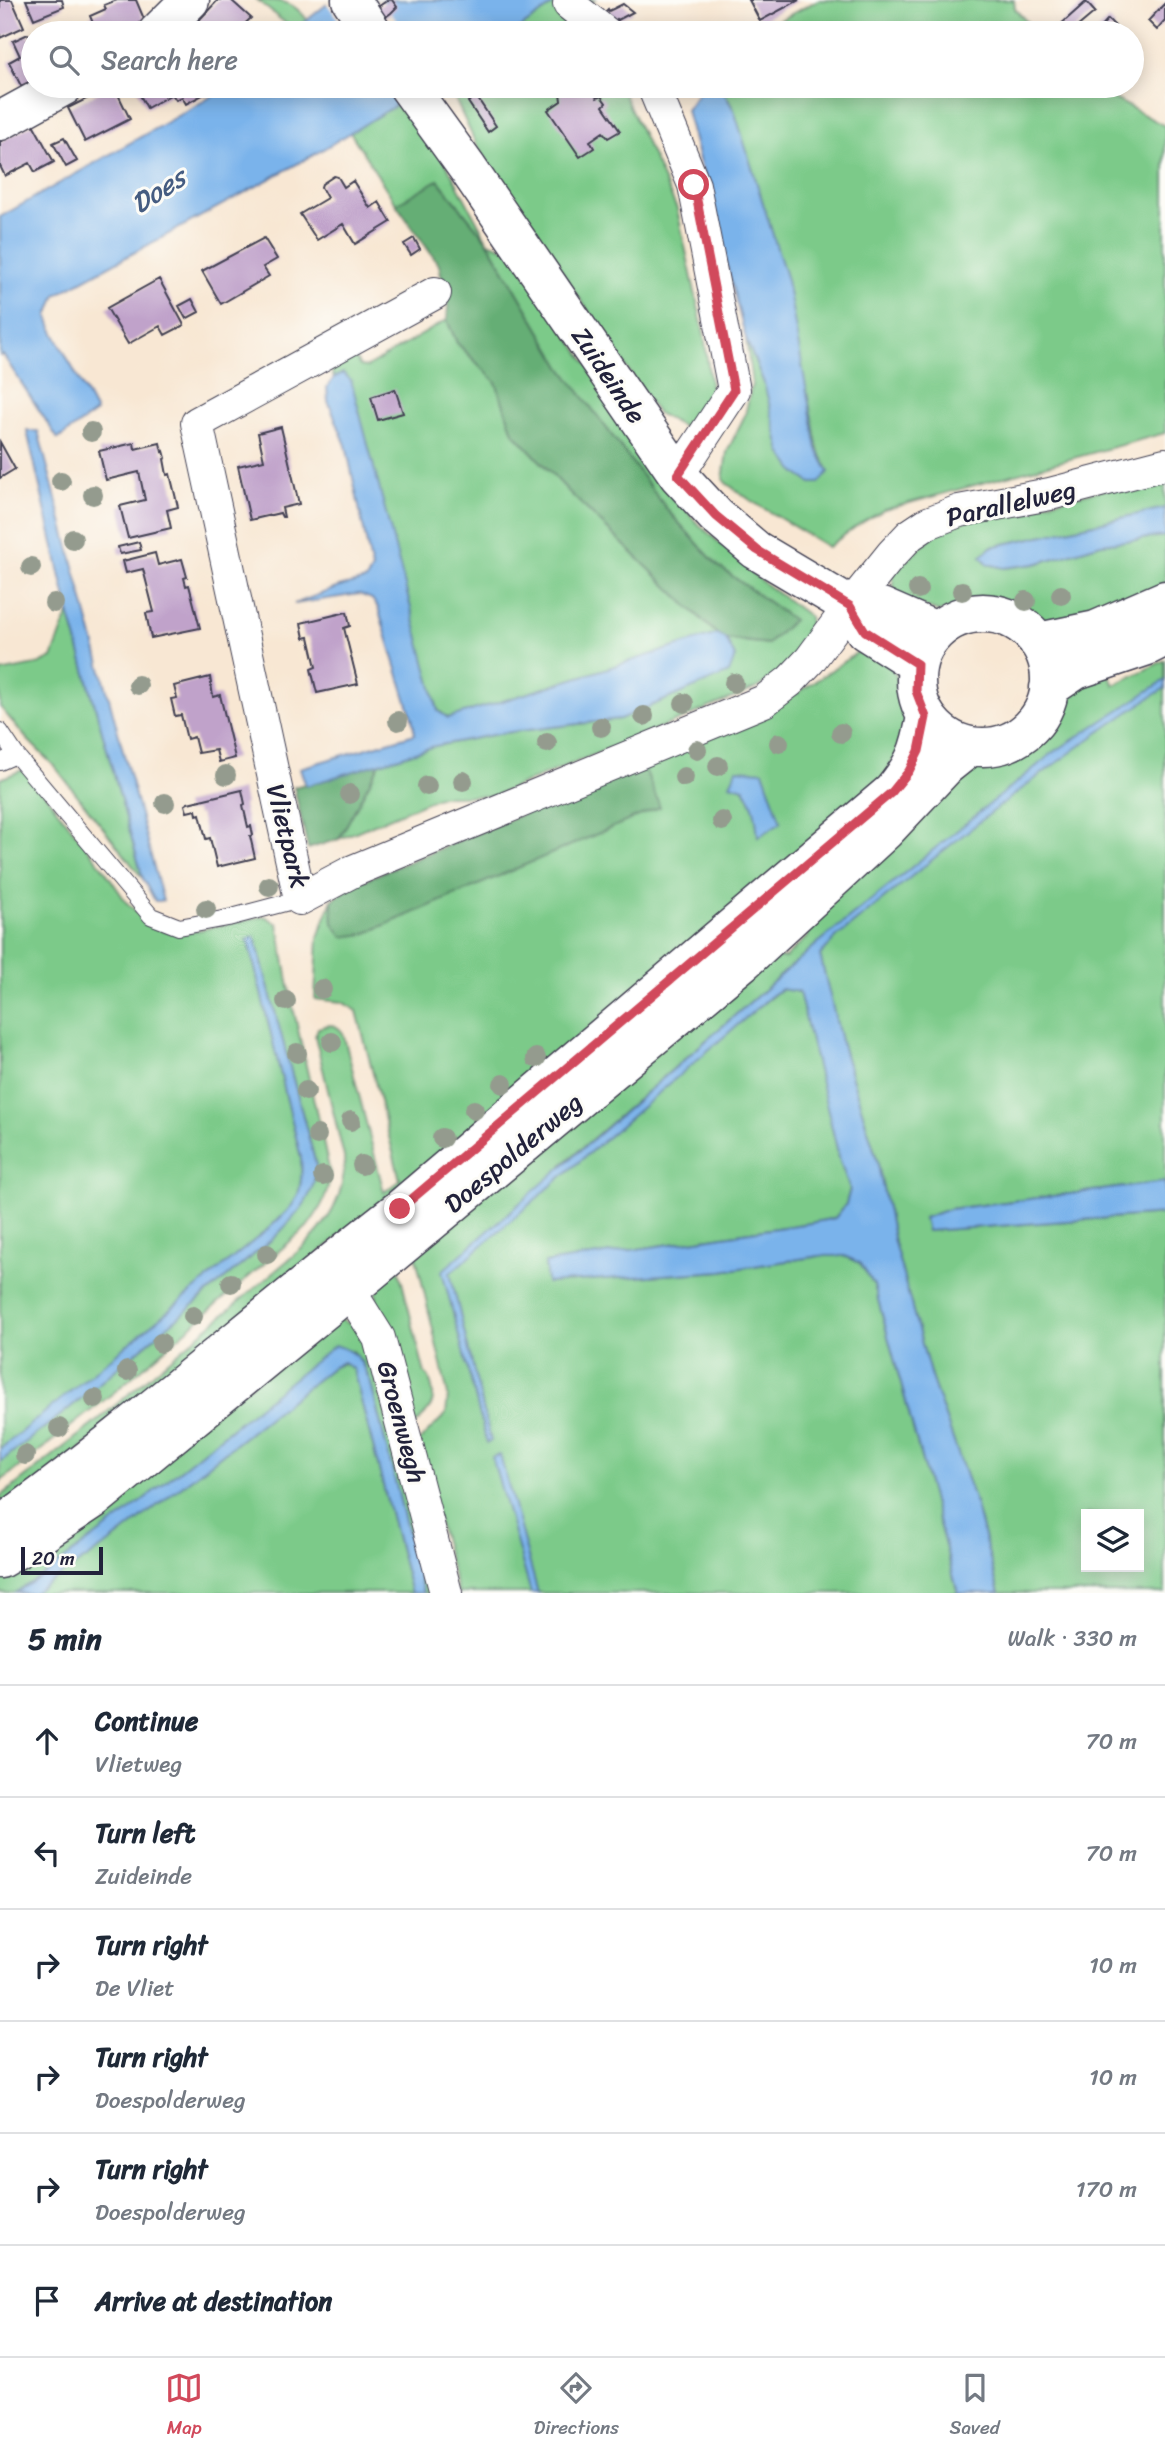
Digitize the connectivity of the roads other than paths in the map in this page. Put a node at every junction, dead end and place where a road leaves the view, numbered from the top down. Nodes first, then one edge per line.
1 (190, 0) edge
2 (351, 0) edge
3 (569, 4) dead end
4 (169, 21) edge
5 (365, 21) edge
6 (591, 21) edge
7 (42, 98) edge
8 (417, 98) edge
9 (658, 98) edge
10 (0, 121) edge
11 (435, 293) dead end
12 (1165, 464) edge
13 (678, 475) junction
14 (1165, 600) edge
15 (850, 606) junction
16 (936, 631) junction
17 (1165, 637) edge
18 (1038, 642) junction
19 (917, 664) junction
20 (1049, 688) junction
21 (926, 717) junction
22 (0, 731) edge
23 (971, 746) junction
24 (16, 755) junction
25 (0, 762) edge
26 (300, 899) junction
27 (339, 1277) junction
28 (0, 1526) edge
29 (0, 1559) edge
30 (446, 1593) edge

1 - 4 main road
2 - 5 main road
3 - 6 street
7 - 10 main road
8 - 13 main road, Zuideinde
9 - 13 street
11 - 26 street, Vlietpark
12 - 15 street, Parallelweg
13 - 15 main road, Zuideinde
14 - 18 main road
15 - 16 main road, Zuideinde
15 - 19 main road, Zuideinde
15 - 26 street, Vlietpark
16 - 18 main road
16 - 19 main road
17 - 20 main road
18 - 20 main road
19 - 21 main road
20 - 23 main road
21 - 23 main road
21 - 27 main road, Doespolderweg
22 - 24 lane
23 - 27 main road, Doespolderweg
24 - 25 lane
24 - 26 lane
27 - 28 main road, Doespolderweg
27 - 29 main road, Doespolderweg
27 - 30 street, Groenwegh

